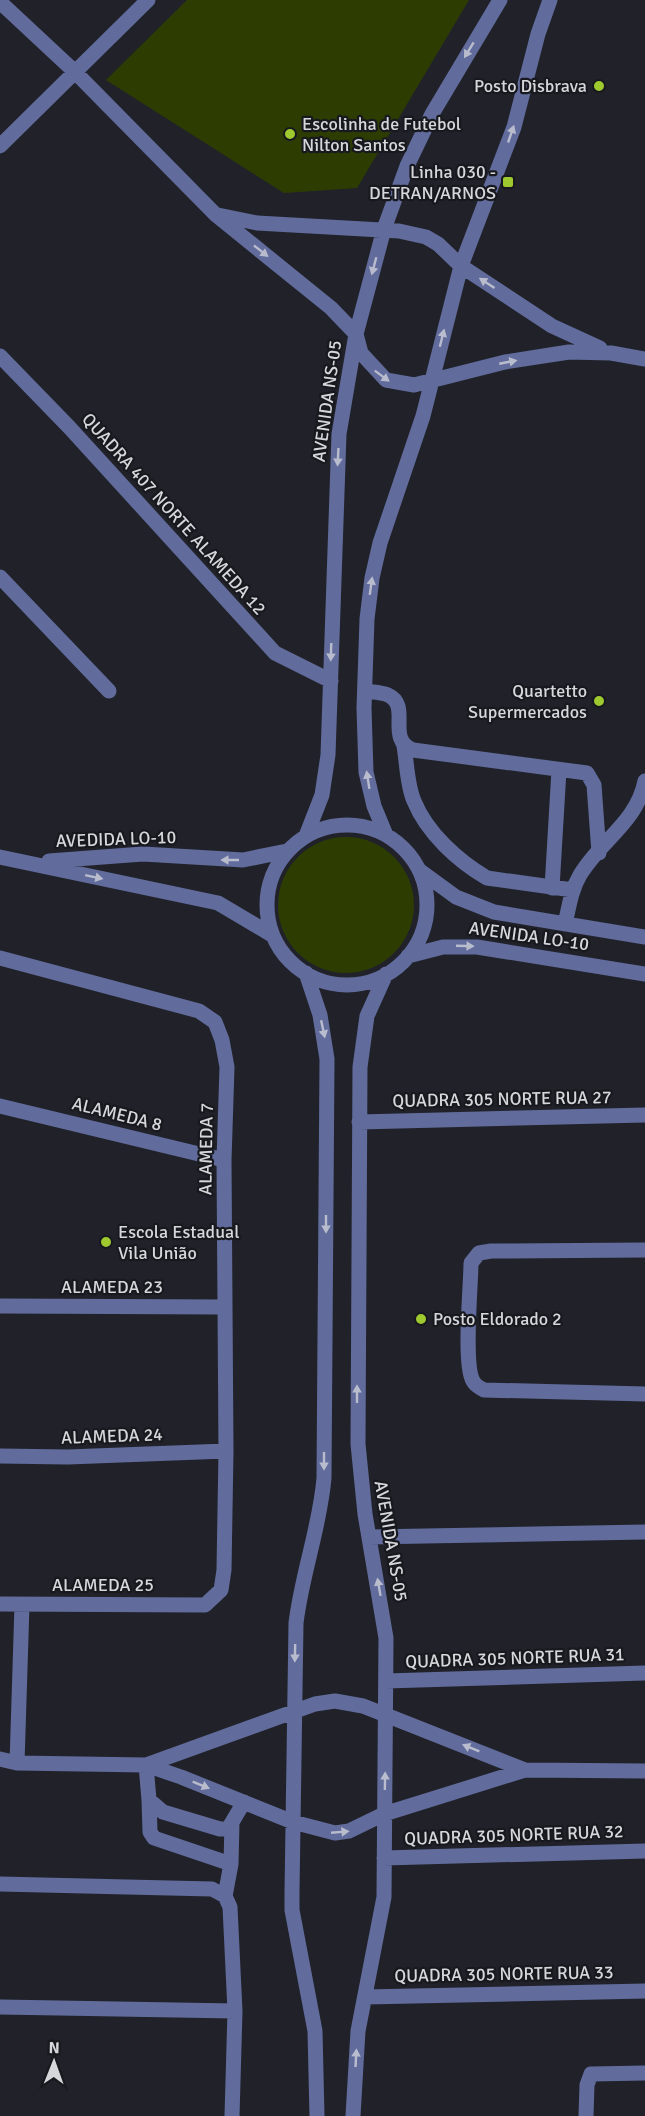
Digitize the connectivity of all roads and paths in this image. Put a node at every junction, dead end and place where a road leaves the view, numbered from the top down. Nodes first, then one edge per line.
1 (148, 0) edge
2 (500, 0) edge
3 (550, 0) edge
4 (0, 2) edge
5 (74, 71) junction
6 (0, 146) edge
7 (216, 214) junction
8 (384, 229) junction
9 (461, 266) junction
10 (356, 334) junction
11 (611, 352) junction
12 (0, 356) edge
13 (645, 358) edge
14 (431, 382) junction
15 (0, 577) edge
16 (331, 681) junction
17 (109, 691) dead end
18 (365, 691) junction
19 (404, 746) junction
20 (559, 770) junction
21 (645, 781) edge
22 (306, 836) junction
23 (386, 836) junction
24 (287, 851) junction
25 (599, 853) junction
26 (0, 857) edge
27 (17, 861) junction
28 (419, 870) junction
29 (552, 888) junction
30 (573, 890) junction
31 (565, 924) junction
32 (272, 935) junction
33 (645, 937) edge
34 (408, 956) junction
35 (0, 958) edge
36 (306, 973) junction
37 (645, 974) edge
38 (386, 975) junction
39 (0, 1106) edge
40 (645, 1115) edge
41 (359, 1122) junction
42 (224, 1160) junction
43 (645, 1250) edge
44 (0, 1306) edge
45 (224, 1307) junction
46 (645, 1394) edge
47 (226, 1451) junction
48 (0, 1456) edge
49 (645, 1532) edge
50 (369, 1537) junction
51 (0, 1604) edge
52 (22, 1605) junction
53 (205, 1605) joint
54 (645, 1673) edge
55 (386, 1681) junction
56 (294, 1713) junction
57 (386, 1714) junction
58 (0, 1759) edge
59 (17, 1763) junction
60 (146, 1765) junction
61 (525, 1770) junction
62 (645, 1770) edge
63 (149, 1800) junction
64 (244, 1802) junction
65 (384, 1814) junction
66 (293, 1822) junction
67 (232, 1823) junction
68 (645, 1851) edge
69 (384, 1858) junction
70 (231, 1864) junction
71 (0, 1884) edge
72 (225, 1896) junction
73 (645, 1991) edge
74 (365, 1997) junction
75 (0, 2007) edge
76 (235, 2011) junction
77 (645, 2073) edge
78 (232, 2116) edge
79 (317, 2116) edge
80 (352, 2116) edge
81 (586, 2116) edge

1 - 5 street
2 -> 8 street, AVENIDA NS-05
9 -> 3 street
4 - 5 street
5 - 6 street
5 - 7 street
7 - 8 street
7 -> 10 street
8 - 9 street
8 -> 10 street, AVENIDA NS-05
11 -> 9 street
14 -> 9 street
10 -> 14 street
10 -> 16 street, AVENIDA NS-05
11 - 13 street
14 -> 11 street
12 - 16 street, QUADRA 407 NORTE ALAMEDA 12
18 -> 14 street
15 - 17 street
16 - 22 street, AVENIDA NS-05
18 - 19 street
23 -> 18 street
19 - 20 street
19 - 29 street
20 - 25 street
20 - 29 street
21 - 25 street
22 - 23 street, AVENIDA NS-05
22 - 24 street, AVENIDA NS-05
23 - 28 street, AVENIDA NS-05
24 -> 27 street, AVEDIDA LO-10
24 - 32 street, AVENIDA NS-05
25 - 30 street
26 - 27 street, AVEDIDA LO-10
27 -> 32 street, AVEDIDA LO-10
28 - 31 street, AVENIDA LO-10
28 - 34 street, AVENIDA NS-05
29 - 30 street
30 - 31 street
31 - 33 street, AVENIDA LO-10
32 - 36 street, AVENIDA NS-05
34 -> 37 street, AVENIDA LO-10
34 - 38 street, AVENIDA NS-05
35 - 42 street, ALAMEDA 7
36 - 38 street, AVENIDA NS-05
36 -> 56 street
38 - 41 street, AVENIDA NS-05
39 - 42 street, ALAMEDA 8
40 - 41 street, QUADRA 305 NORTE RUA 27
50 -> 41 street, AVENIDA NS-05
42 - 45 street, ALAMEDA 7
43 - 46 street
44 - 45 street, ALAMEDA 23
45 - 47 street, ALAMEDA 7
47 - 48 street, ALAMEDA 24
47 - 53 street, ALAMEDA 7
49 - 50 street
55 -> 50 street, AVENIDA NS-05
51 - 52 street, ALAMEDA 25
52 - 53 street, ALAMEDA 25
52 - 59 street
54 - 55 street, QUADRA 305 NORTE RUA 31
55 - 57 street, AVENIDA NS-05
56 - 57 street
56 - 60 street
56 - 66 street
61 -> 57 street
65 -> 57 street, AVENIDA NS-05
58 - 59 street
59 - 60 street
60 - 63 street
60 -> 64 street
61 - 62 street
61 - 65 street
63 - 67 street
63 - 70 street
64 - 66 street
64 - 67 street
66 -> 65 street
65 - 69 street, AVENIDA NS-05
66 - 79 street
67 - 70 street
68 - 69 street, QUADRA 305 NORTE RUA 32
69 - 74 street, AVENIDA NS-05
70 - 72 street
71 - 72 street
72 - 76 street
73 - 74 street, QUADRA 305 NORTE RUA 33
80 -> 74 street, AVENIDA NS-05
75 - 76 street
76 - 78 street
77 - 81 street

